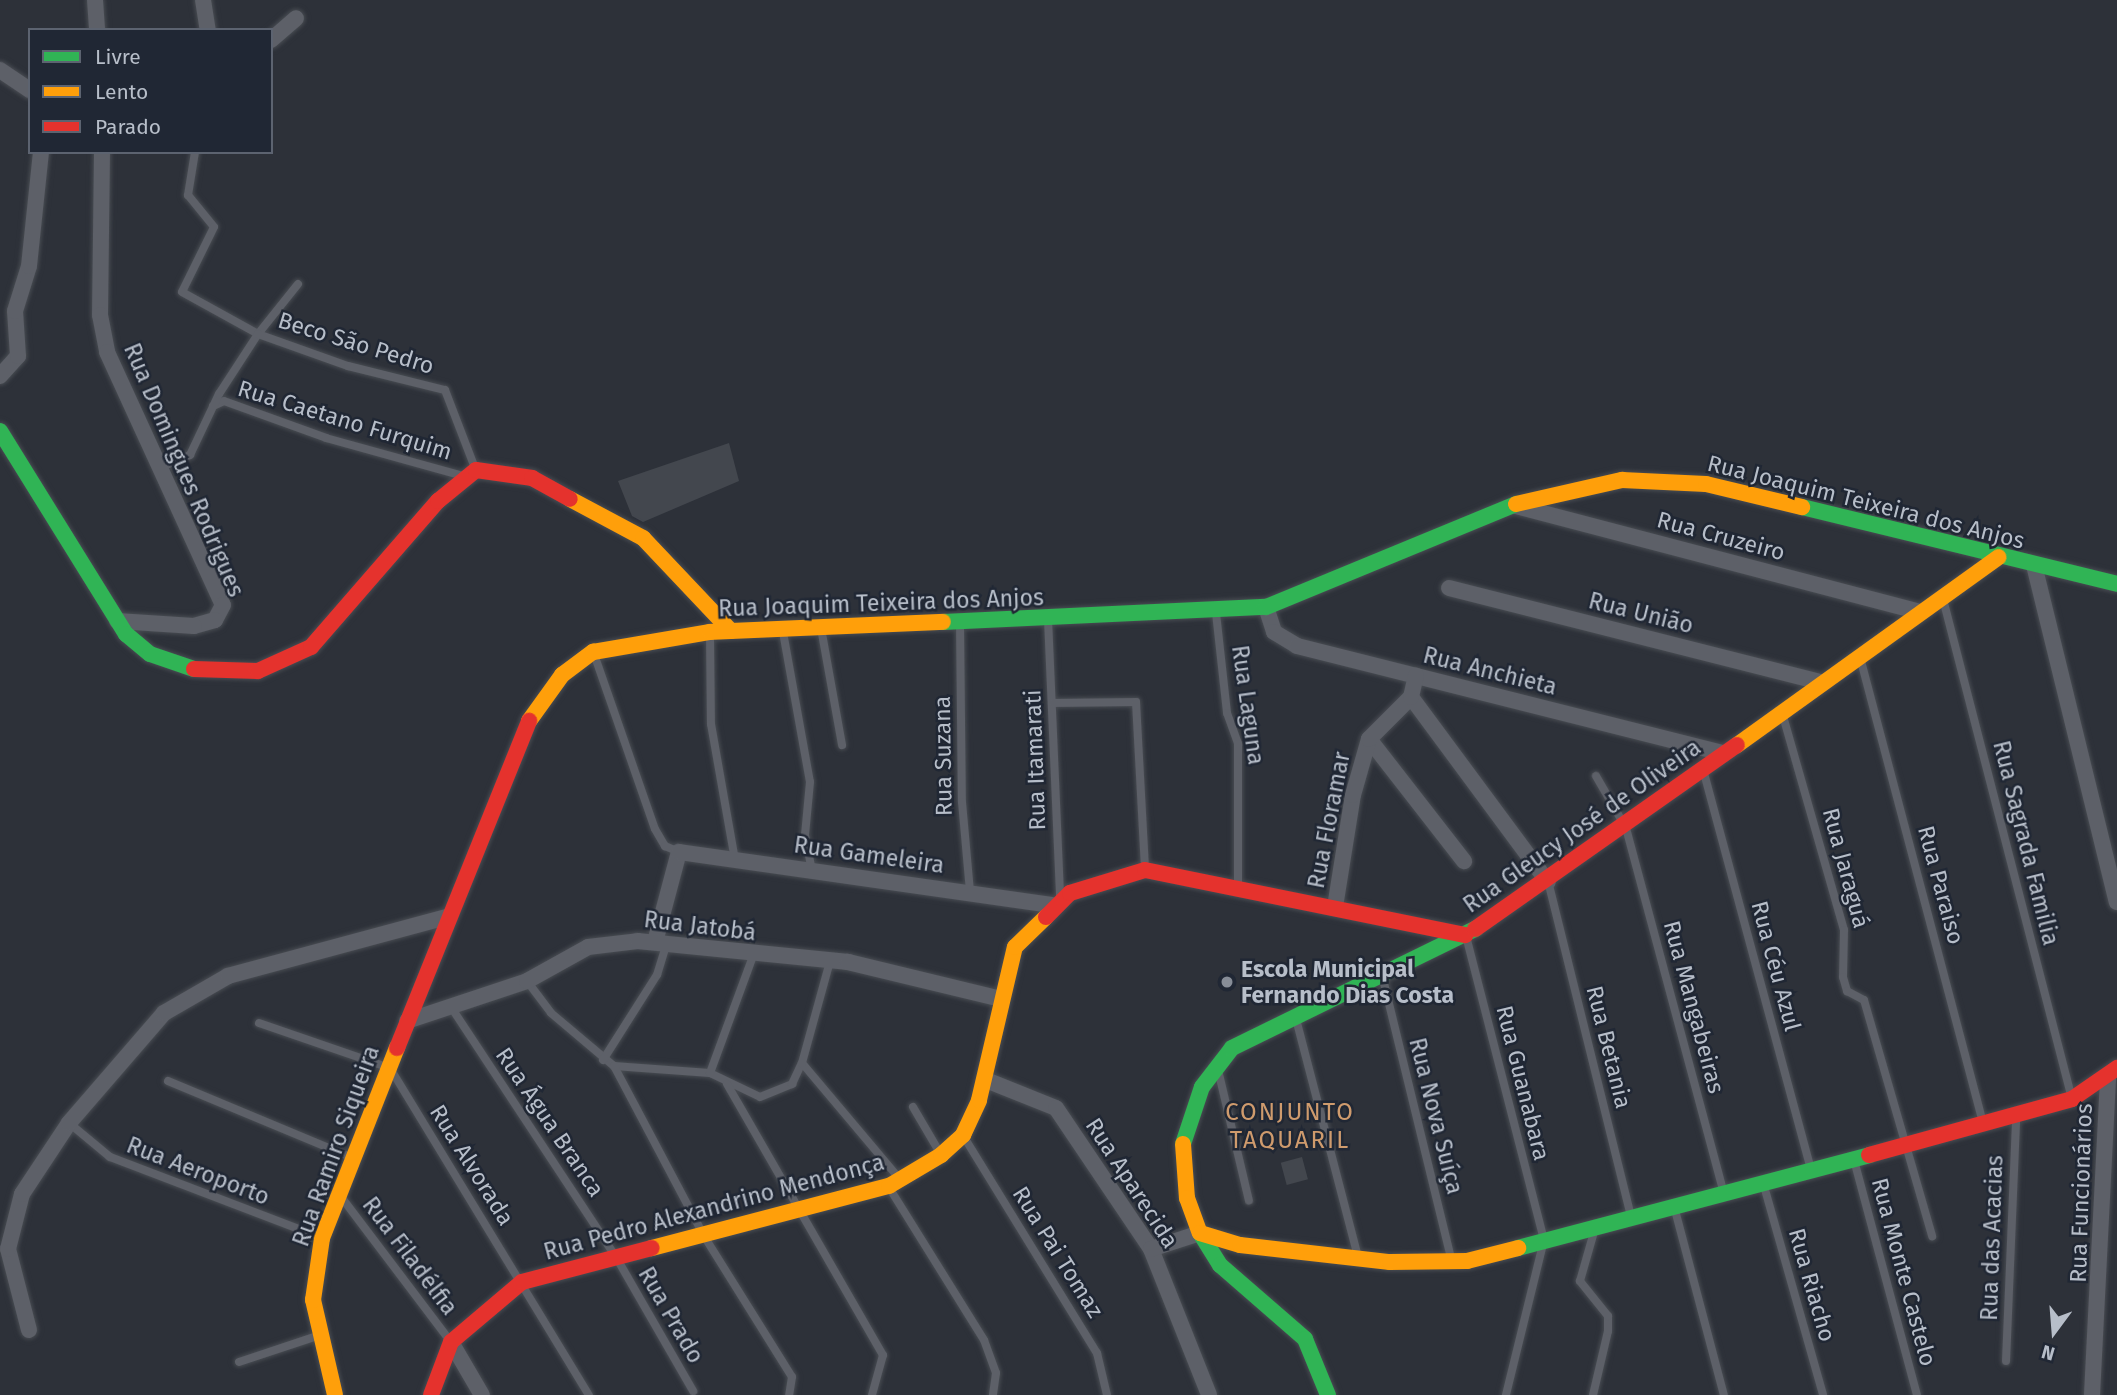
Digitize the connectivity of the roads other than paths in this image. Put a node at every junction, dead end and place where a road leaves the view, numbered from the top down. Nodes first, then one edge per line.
1 (95, 0) edge
2 (203, 0) edge
3 (296, 18) dead end
4 (97, 28) edge
5 (208, 28) edge
6 (273, 38) edge
7 (0, 70) edge
8 (28, 89) edge
9 (41, 154) edge
10 (102, 154) edge
11 (195, 154) edge
12 (298, 284) dead end
13 (258, 334) junction
14 (0, 376) edge
15 (213, 406) junction
16 (0, 431) edge
17 (159, 468) junction
18 (470, 474) junction
19 (1510, 505) junction
20 (1998, 557) junction
21 (2034, 565) junction
22 (2117, 584) edge
23 (1449, 588) dead end
24 (1942, 596) junction
25 (1266, 607) junction
26 (1216, 612) junction
27 (1920, 612) junction
28 (1048, 619) junction
29 (960, 620) junction
30 (117, 621) junction
31 (821, 627) junction
32 (782, 630) junction
33 (731, 631) junction
34 (710, 632) junction
35 (593, 652) junction
36 (1860, 654) junction
37 (1416, 676) junction
38 (1821, 682) junction
39 (1411, 697) junction
40 (1053, 703) junction
41 (1782, 713) junction
42 (1369, 739) junction
43 (842, 745) dead end
44 (1724, 752) junction
45 (1703, 770) junction
46 (1596, 776) dead end
47 (1626, 828) junction
48 (679, 852) junction
49 (735, 860) junction
50 (1464, 861) dead end
51 (1146, 870) junction
52 (812, 871) junction
53 (1548, 882) junction
54 (1238, 887) junction
55 (970, 891) junction
56 (1056, 902) junction
57 (2117, 902) edge
58 (1335, 907) junction
59 (446, 917) junction
60 (1465, 935) junction
61 (661, 944) junction
62 (753, 956) junction
63 (830, 961) junction
64 (1383, 979) junction
65 (527, 981) junction
66 (1001, 999) junction
67 (451, 1007) junction
68 (1295, 1012) junction
69 (407, 1021) junction
70 (259, 1023) dead end
71 (603, 1060) junction
72 (802, 1063) junction
73 (1217, 1064) junction
74 (614, 1066) junction
75 (390, 1068) junction
76 (2113, 1072) edge
77 (710, 1073) junction
78 (985, 1080) junction
79 (169, 1081) dead end
80 (726, 1084) junction
81 (2072, 1099) junction
82 (913, 1107) dead end
83 (2016, 1116) junction
84 (69, 1123) junction
85 (1984, 1125) junction
86 (962, 1135) junction
87 (1906, 1147) junction
88 (941, 1155) junction
89 (354, 1158) junction
90 (1854, 1160) junction
91 (1812, 1172) junction
92 (895, 1183) junction
93 (1764, 1186) junction
94 (338, 1193) junction
95 (1725, 1196) junction
96 (1249, 1202) dead end
97 (1675, 1210) junction
98 (801, 1211) junction
99 (1632, 1221) junction
100 (1595, 1229) junction
101 (1200, 1233) junction
102 (704, 1236) junction
103 (1932, 1236) dead end
104 (322, 1238) junction
105 (1544, 1240) junction
106 (1151, 1249) junction
107 (616, 1257) junction
108 (1358, 1259) junction
109 (1452, 1262) junction
110 (522, 1282) junction
111 (29, 1330) dead end
112 (317, 1336) junction
113 (451, 1342) junction
114 (2006, 1361) dead end
115 (239, 1362) dead end
116 (693, 1391) dead end
117 (335, 1395) edge
118 (432, 1395) edge
119 (482, 1395) edge
120 (589, 1395) edge
121 (789, 1395) edge
122 (872, 1395) edge
123 (993, 1395) edge
124 (1107, 1395) edge
125 (1209, 1395) edge
126 (1328, 1395) edge
127 (1506, 1395) edge
128 (1593, 1395) edge
129 (1724, 1395) edge
130 (1824, 1395) edge
131 (1916, 1395) edge
132 (2092, 1395) edge

1 - 4 street
2 - 5 street
3 - 6 street
7 - 8 street
9 - 14 street
10 - 17 street, Rua Domingues Rodrigues
11 - 13 lane
12 - 13 lane
13 - 15 lane, Beco São Pedro
13 - 18 lane, Beco São Pedro
15 - 17 lane, Beco São Pedro
15 - 18 lane, Rua Caetano Furquim
16 - 30 street
17 - 30 street, Rua Domingues Rodrigues
18 - 30 street
18 - 33 street
19 - 20 street, Rua Joaquim Teixeira dos Anjos
19 - 25 street, Rua Joaquim Teixeira dos Anjos
19 - 27 street, Rua Cruzeiro
20 - 21 street, Rua Joaquim Teixeira dos Anjos
20 - 24 street, Rua Gleucy José de Oliveira
21 - 22 street, Rua Joaquim Teixeira dos Anjos
21 - 57 street
23 - 38 street, Rua União
24 - 27 street, Rua Gleucy José de Oliveira
24 - 81 lane, Rua Sagrada Familia
25 - 26 street, Rua Joaquim Teixeira dos Anjos
25 - 37 street, Rua Anchieta
26 - 28 street, Rua Joaquim Teixeira dos Anjos
26 - 54 lane, Rua Laguna
27 - 36 street, Rua Gleucy José de Oliveira
28 - 29 street, Rua Joaquim Teixeira dos Anjos
28 - 40 lane, Rua Itamarati
29 - 31 street, Rua Joaquim Teixeira dos Anjos
29 - 55 lane, Rua Suzana
31 - 32 street, Rua Joaquim Teixeira dos Anjos
31 - 43 lane
32 - 33 street, Rua Joaquim Teixeira dos Anjos
32 - 52 lane
33 - 34 street, Rua Joaquim Teixeira dos Anjos
34 - 35 street, Rua Joaquim Teixeira dos Anjos
34 - 49 lane
35 - 48 lane
35 - 59 street, Rua Joaquim Teixeira dos Anjos
36 - 38 street, Rua Gleucy José de Oliveira
36 - 85 lane, Rua Paraiso
37 - 39 street
37 - 44 street, Rua Anchieta
38 - 41 street, Rua Gleucy José de Oliveira
39 - 42 street, Rua Floramar
39 - 53 street
40 - 51 lane
40 - 56 lane, Rua Itamarati
41 - 44 street, Rua Gleucy José de Oliveira
41 - 87 lane, Rua Jaraguá
42 - 50 street
42 - 58 street, Rua Floramar
44 - 45 street, Rua Gleucy José de Oliveira
45 - 47 street, Rua Gleucy José de Oliveira
45 - 91 lane, Rua Céu Azul
46 - 47 lane, Rua Mangabeiras
47 - 53 street, Rua Gleucy José de Oliveira
47 - 95 lane, Rua Mangabeiras
48 - 49 street, Rua Gameleira
48 - 61 street
49 - 52 street, Rua Gameleira
51 - 54 street, Rua Pedro Alexandrino Mendonça
51 - 56 street, Rua Pedro Alexandrino Mendonça
52 - 55 street, Rua Gameleira
53 - 60 street, Rua Gleucy José de Oliveira
53 - 99 lane, Rua Betania
54 - 58 street, Rua Pedro Alexandrino Mendonça
55 - 56 street, Rua Gameleira
56 - 66 street, Rua Pedro Alexandrino Mendonça
58 - 60 street, Rua Pedro Alexandrino Mendonça
59 - 69 street, Rua Ramiro Siqueira
59 - 84 street
60 - 64 street, Rua Gleucy José de Oliveira
60 - 105 lane, Rua Guanabara
61 - 62 street, Rua Jatobá
61 - 65 street, Rua Jatobá
61 - 71 lane
62 - 63 street, Rua Jatobá
62 - 77 lane
63 - 66 street, Rua Jatobá
63 - 72 lane
64 - 68 street, Rua Gleucy José de Oliveira
64 - 109 lane, Rua Nova Suíça
65 - 67 street, Rua Jatobá
65 - 71 lane
66 - 78 street, Rua Pedro Alexandrino Mendonça
67 - 69 street, Rua Jatobá
67 - 107 lane, Rua Água Branca
68 - 73 street, Rua Gleucy José de Oliveira
68 - 108 lane
69 - 75 street, Rua Ramiro Siqueira
70 - 75 lane
71 - 74 lane
72 - 80 lane
72 - 92 lane
73 - 96 lane
73 - 101 street, Rua Gleucy José de Oliveira
74 - 77 lane
74 - 102 lane
75 - 89 street, Rua Ramiro Siqueira
75 - 110 lane, Rua Alvorada
76 - 81 street
76 - 132 street, Rua Funcionários
77 - 80 lane
78 - 86 street, Rua Pedro Alexandrino Mendonça
78 - 106 street, Rua Aparecida
79 - 89 lane
80 - 98 lane
81 - 83 street
82 - 88 lane
83 - 85 street
83 - 114 lane, Rua das Acacias
84 - 104 lane, Rua Aeroporto
84 - 111 street
85 - 87 street
86 - 88 street, Rua Pedro Alexandrino Mendonça
86 - 124 lane, Rua Pai Tomaz
87 - 90 street
87 - 103 lane, Rua Jaraguá
88 - 92 street, Rua Pedro Alexandrino Mendonça
89 - 94 street, Rua Ramiro Siqueira
90 - 91 street
90 - 131 lane, Rua Monte Castelo
91 - 93 street
92 - 98 street, Rua Pedro Alexandrino Mendonça
92 - 123 lane
93 - 95 street
93 - 130 lane, Rua Riacho
94 - 104 street, Rua Ramiro Siqueira
94 - 113 lane, Rua Filadélfia
95 - 97 street
97 - 99 street
97 - 129 lane
98 - 102 street, Rua Pedro Alexandrino Mendonça
98 - 122 lane
99 - 100 street
100 - 105 street
100 - 128 lane
101 - 106 street
101 - 108 street
101 - 126 street, Rua Gleucy José de Oliveira
102 - 107 street, Rua Pedro Alexandrino Mendonça
102 - 121 lane
104 - 112 street, Rua Ramiro Siqueira
105 - 109 street
105 - 127 lane
106 - 125 street, Rua Aparecida
107 - 110 street, Rua Pedro Alexandrino Mendonça
107 - 116 lane, Rua Prado
108 - 109 street
110 - 113 street, Rua Pedro Alexandrino Mendonça
110 - 120 lane, Rua Alvorada
112 - 115 lane
112 - 117 street, Rua Ramiro Siqueira
113 - 118 street
113 - 119 street

